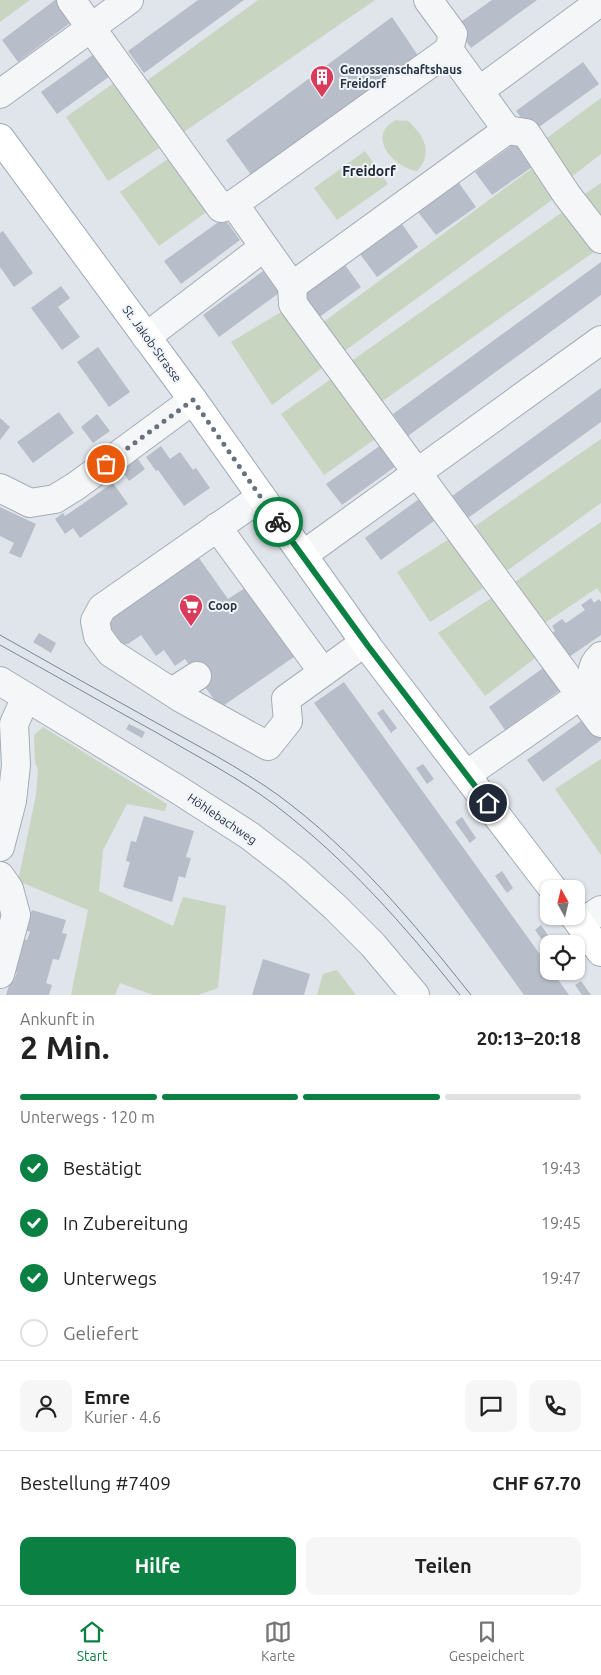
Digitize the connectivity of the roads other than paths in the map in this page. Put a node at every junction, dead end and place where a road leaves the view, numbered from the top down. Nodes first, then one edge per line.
1 (72, 0) edge
2 (129, 0) edge
3 (428, 0) edge
4 (601, 1) edge
5 (92, 27) junction
6 (449, 50) junction
7 (479, 91) junction
8 (0, 94) edge
9 (507, 130) junction
10 (0, 138) edge
11 (234, 204) junction
12 (601, 239) edge
13 (264, 247) junction
14 (292, 286) junction
15 (146, 336) junction
16 (601, 340) edge
17 (193, 400) junction
18 (417, 473) junction
19 (0, 488) edge
20 (261, 497) junction
21 (217, 527) junction
22 (303, 555) junction
23 (365, 642) junction
24 (601, 656) edge
25 (323, 672) junction
26 (197, 676) dead end
27 (0, 681) edge
28 (592, 690) edge
29 (172, 692) junction
30 (26, 697) junction
31 (601, 723) edge
32 (466, 775) junction
33 (0, 847) edge
34 (0, 876) edge
35 (546, 880) edge
36 (585, 917) edge
37 (601, 952) edge
38 (0, 974) edge
39 (415, 995) edge

1 - 5 street
2 - 5 street
3 - 6 street
4 - 7 street
5 - 8 street
5 - 11 street
6 - 7 street
6 - 11 street
7 - 9 street
9 - 12 street
9 - 14 street
10 - 15 main road, St. Jakob-Strasse
11 - 13 street
13 - 14 street
13 - 15 street
14 - 18 street
15 - 17 main road, St. Jakob-Strasse
16 - 18 street
17 - 19 street
17 - 20 main road, St. Jakob-Strasse
18 - 22 street
18 - 28 street
20 - 21 street
20 - 22 main road, St. Jakob-Strasse
21 - 25 street
21 - 29 street
22 - 23 main road, St. Jakob-Strasse
23 - 25 street
23 - 32 main road, St. Jakob-Strasse
24 - 28 street
25 - 29 street
26 - 29 street
27 - 30 street, Höhlebachweg
28 - 31 street
28 - 32 street
30 - 33 street
30 - 39 street, Höhlebachweg
32 - 35 main road, St. Jakob-Strasse
34 - 38 street
36 - 37 main road

